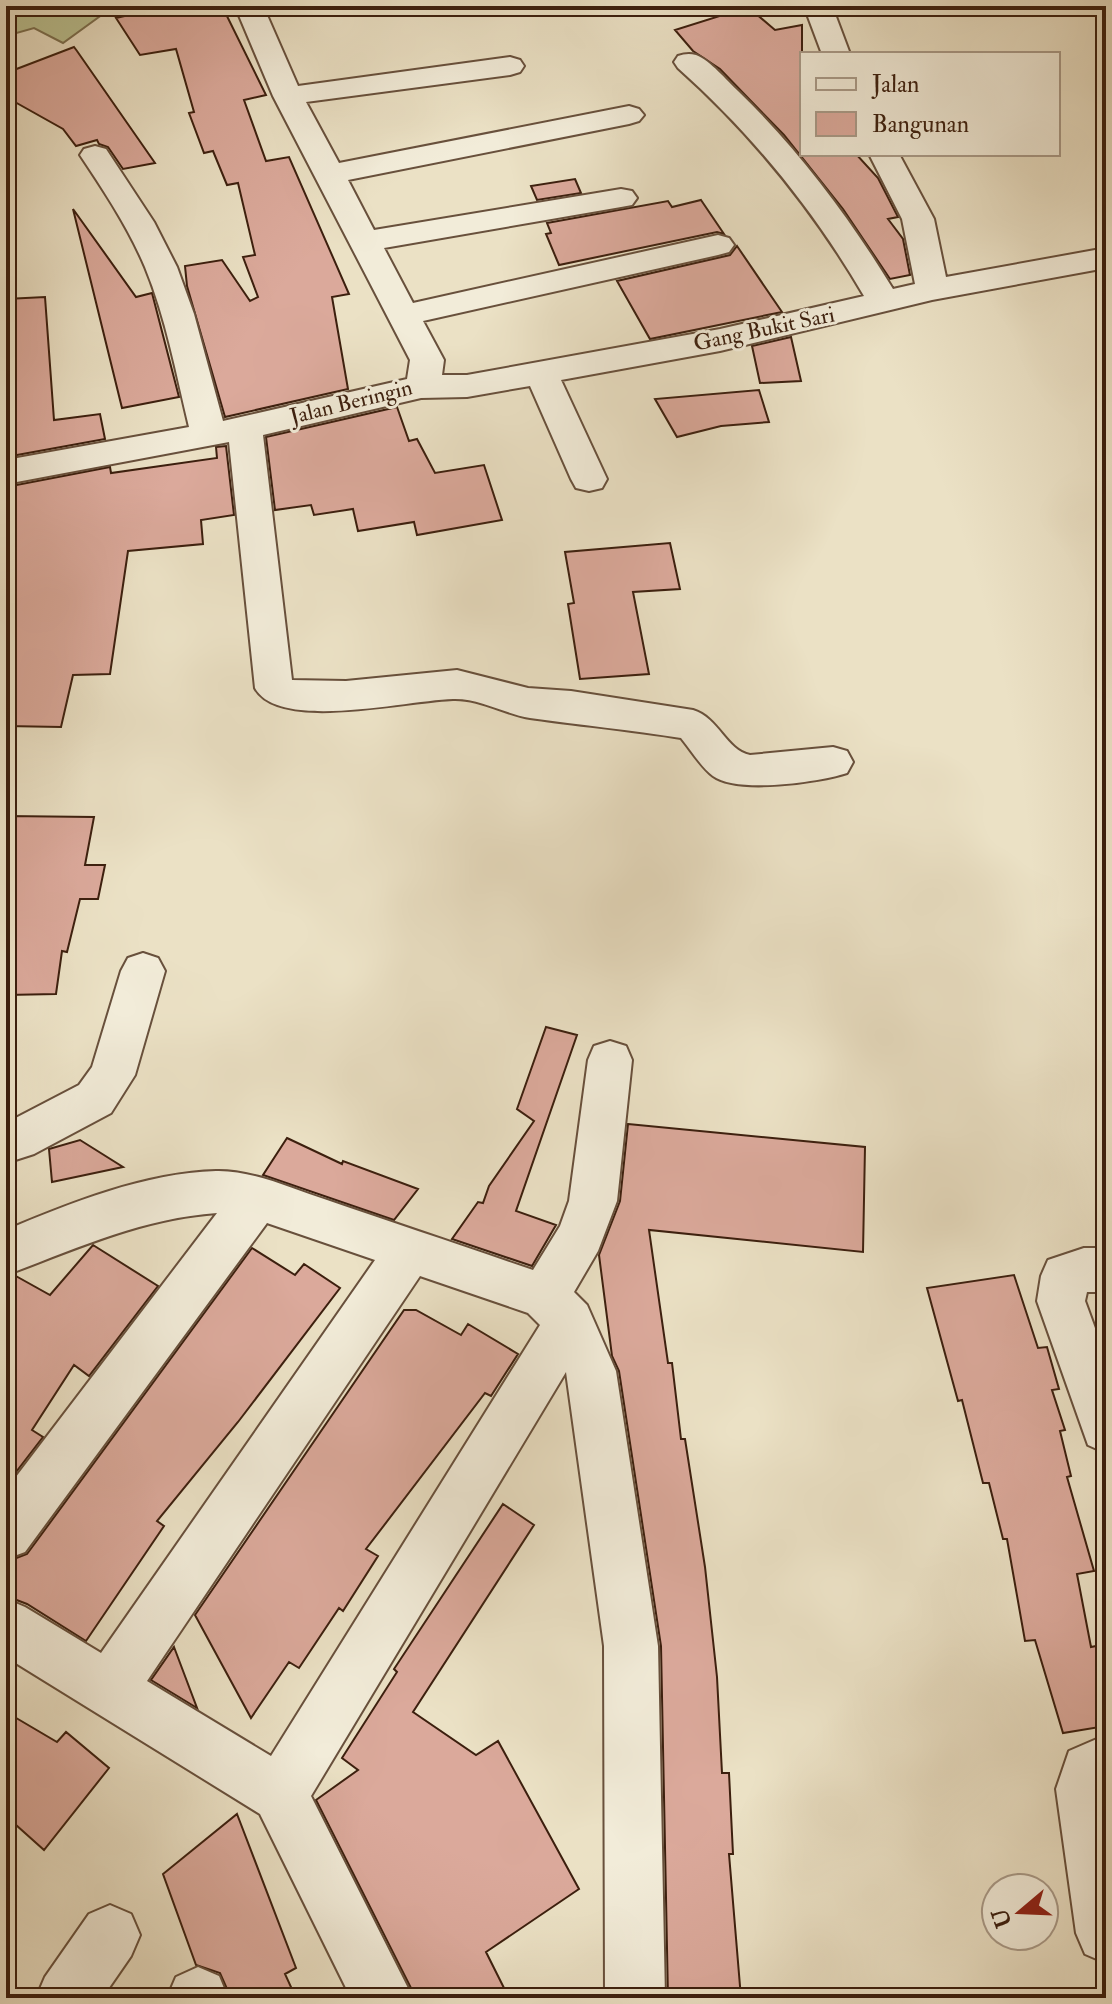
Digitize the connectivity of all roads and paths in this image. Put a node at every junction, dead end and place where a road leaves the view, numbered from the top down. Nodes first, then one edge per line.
1 (249, 6) edge
2 (818, 6) edge
3 (835, 52) edge
4 (688, 62) dead end
5 (510, 66) dead end
6 (288, 96) junction
7 (629, 115) dead end
8 (95, 155) dead end
9 (885, 156) edge
10 (331, 174) junction
11 (621, 198) dead end
12 (367, 241) junction
13 (718, 245) dead end
14 (1101, 269) edge
15 (932, 290) junction
16 (884, 302) junction
17 (404, 315) junction
18 (541, 373) junction
19 (421, 387) junction
20 (245, 428) junction
21 (209, 435) junction
22 (6, 472) edge
23 (589, 479) dead end
24 (833, 762) dead end
25 (143, 971) dead end
26 (610, 1060) dead end
27 (6, 1143) edge
28 (257, 1198) junction
29 (411, 1248) junction
30 (6, 1253) edge
31 (1086, 1273) edge
32 (557, 1308) junction
33 (1106, 1428) edge
34 (6, 1533) edge
35 (6, 1626) edge
36 (109, 1688) junction
37 (1106, 1763) edge
38 (280, 1794) junction
39 (1106, 1933) edge
40 (110, 1935) dead end
41 (66, 1998) edge
42 (383, 1998) edge
43 (635, 1998) edge

1 - 6 street, Jalan Beringin
2 - 3 street
4 - 16 street
5 - 6 street
6 - 10 street, Jalan Beringin
7 - 10 street
8 - 21 street
9 - 15 street
10 - 12 street, Jalan Beringin
11 - 12 street
12 - 17 street, Jalan Beringin
13 - 17 street
14 - 15 street, Gang Bukit Sari
15 - 16 street, Gang Bukit Sari
16 - 18 street, Gang Bukit Sari
17 - 19 street, Jalan Beringin
18 - 19 street, Gang Bukit Sari
18 - 23 street
19 - 20 street, Jalan Beringin
20 - 21 street, Jalan Beringin
20 - 24 street
21 - 22 street, Jalan Beringin
25 - 27 street
26 - 32 street
28 - 29 street
28 - 30 street
28 - 34 street
29 - 32 street
29 - 36 street
31 - 33 street
32 - 38 street
32 - 43 street
35 - 36 street
36 - 38 street
37 - 39 street
38 - 42 street
40 - 41 street

